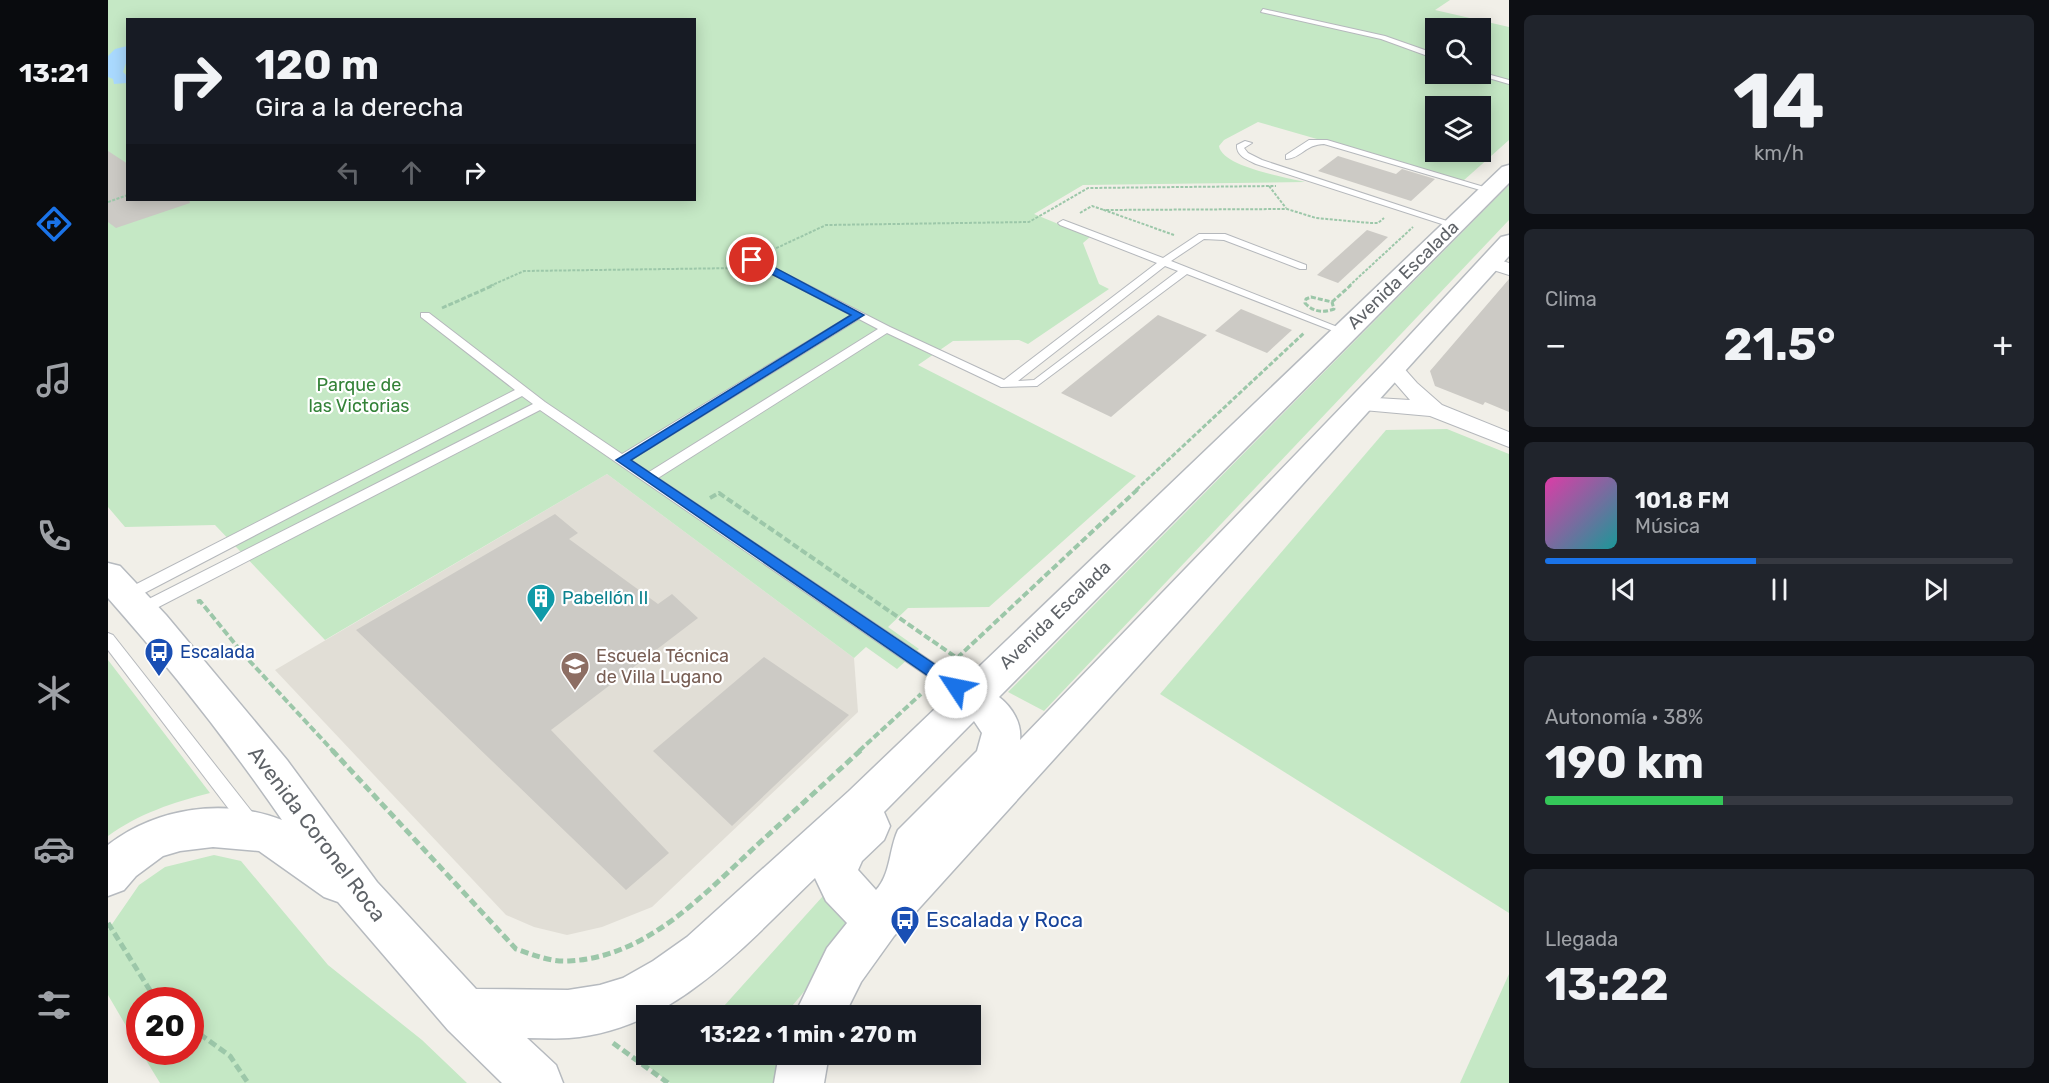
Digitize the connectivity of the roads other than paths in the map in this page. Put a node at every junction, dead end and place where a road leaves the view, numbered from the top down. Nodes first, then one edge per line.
1 (1263, 11) dead end
2 (1425, 52) edge
3 (1491, 77) edge
4 (1509, 82) edge
5 (1248, 143) dead end
6 (1289, 157) dead end
7 (1499, 181) edge
8 (1440, 220) junction
9 (1063, 223) dead end
10 (1503, 258) edge
11 (752, 260) road end
12 (1164, 262) junction
13 (1304, 267) dead end
14 (1186, 270) junction
15 (425, 315) road end
16 (859, 315) junction
17 (886, 329) junction
18 (1345, 332) junction
19 (1394, 369) junction
20 (1005, 385) junction
21 (524, 390) junction
22 (1360, 404) junction
23 (542, 405) junction
24 (1434, 410) junction
25 (1509, 440) edge
26 (622, 460) junction
27 (649, 478) junction
28 (124, 594) edge
29 (108, 639) edge
30 (971, 697) junction
31 (929, 713) junction
32 (255, 830) junction
33 (108, 875) edge
34 (361, 897) junction
35 (891, 905) junction
36 (824, 1005) edge
37 (465, 1013) junction
38 (802, 1065) edge
39 (538, 1083) edge
40 (799, 1083) edge

1 - 2 lane
3 - 4 lane
5 - 8 lane
6 - 7 lane
7 - 8 main road, Avenida Escalada
8 - 18 main road, Avenida Escalada
9 - 12 lane
10 - 19 main road
11 - 16 lane
12 - 13 lane
12 - 14 lane
12 - 20 lane
14 - 18 lane
14 - 20 lane
15 - 21 lane
16 - 17 lane
16 - 26 lane
17 - 20 lane
17 - 27 lane
18 - 30 main road, Avenida Escalada
19 - 22 main road
19 - 24 street
21 - 23 lane
21 - 28 lane
22 - 24 street
22 - 35 main road
23 - 26 lane
23 - 28 lane
24 - 25 street
26 - 27 lane
27 - 30 lane
28 - 34 main road, Avenida Coronel Roca
29 - 32 lane
30 - 31 main road, Avenida Escalada
30 - 35 main road
31 - 35 main road
31 - 37 main road, Avenida Escalada
32 - 33 main road
32 - 34 main road
34 - 37 main road, Avenida Coronel Roca
35 - 36 main road
37 - 39 main road, Avenida Coronel Roca
38 - 40 main road

